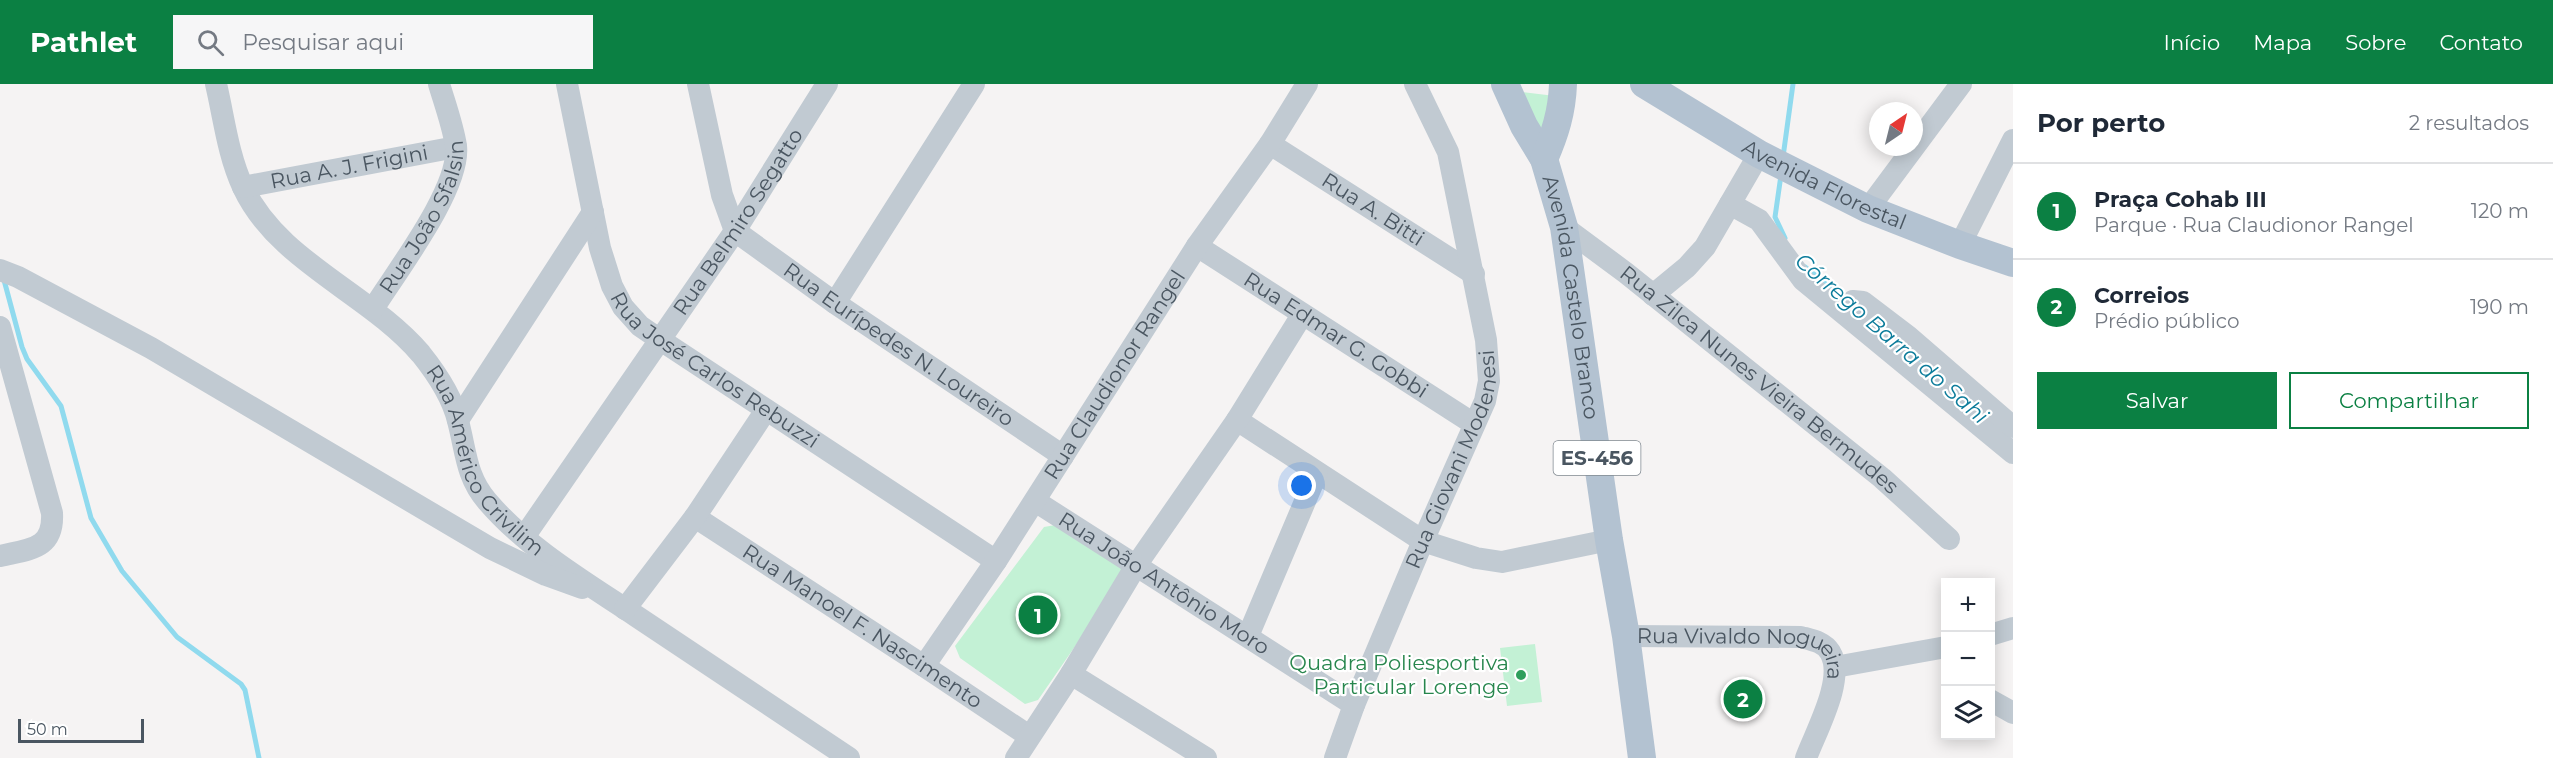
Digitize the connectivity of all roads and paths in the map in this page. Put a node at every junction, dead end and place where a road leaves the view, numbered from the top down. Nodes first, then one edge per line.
1 (216, 84) edge
2 (439, 84) edge
3 (567, 84) edge
4 (698, 84) edge
5 (827, 84) edge
6 (974, 84) edge
7 (1307, 84) edge
8 (1415, 84) edge
9 (1506, 84) edge
10 (1563, 84) edge
11 (1962, 84) edge
12 (1637, 85) edge
13 (2013, 140) edge
14 (1270, 144) junction
15 (456, 147) junction
16 (1759, 154) junction
17 (1544, 159) junction
18 (243, 187) junction
19 (1730, 204) junction
20 (1868, 209) junction
21 (592, 212) junction
22 (1564, 226) junction
23 (735, 231) junction
24 (1960, 245) junction
25 (1197, 246) junction
26 (2013, 263) edge
27 (0, 270) edge
28 (1474, 274) junction
29 (1653, 295) junction
30 (835, 303) junction
31 (1854, 308) junction
32 (373, 309) junction
33 (1302, 315) junction
34 (0, 327) edge
35 (659, 339) junction
36 (10, 395) edge
37 (766, 410) junction
38 (458, 420) junction
39 (1237, 420) junction
40 (1474, 424) junction
41 (2013, 427) edge
42 (2013, 453) edge
43 (1063, 456) junction
44 (1317, 473) junction
45 (1035, 501) junction
46 (695, 517) junction
47 (524, 537) junction
48 (1949, 539) dead end
49 (1609, 540) junction
50 (1423, 541) junction
51 (0, 556) edge
52 (996, 561) junction
53 (1137, 564) junction
54 (600, 593) junction
55 (626, 609) junction
56 (2013, 628) edge
57 (1995, 633) edge
58 (1248, 636) junction
59 (1626, 636) junction
60 (1940, 654) edge
61 (924, 666) junction
62 (1835, 667) junction
63 (1071, 674) junction
64 (1995, 703) edge
65 (1354, 705) junction
66 (2013, 713) edge
67 (1029, 736) junction
68 (849, 758) edge
69 (1016, 758) edge
70 (1206, 758) edge
71 (1335, 758) edge
72 (1642, 758) edge
73 (1806, 758) edge

1 - 18 street, Rua Américo Crivilim
2 - 15 street, Rua João Sfalsin
3 - 21 street, Rua José Carlos Rebuzzi
4 - 23 street
5 - 23 street, Rua Belmiro Segatto
6 - 30 street
7 - 14 street, Rua Claudionor Rangel
8 - 28 street, Rua Giovani Modenesi
9 - 17 main road, Avenida Castelo Branco
10 - 17 main road, Avenida Castelo Branco
11 - 20 street
12 - 16 main road, Avenida Florestal
13 - 24 street
14 - 25 street, Rua Claudionor Rangel
14 - 28 street, Rua A. Bitti
15 - 18 street, Rua A. J. Frigini
15 - 32 street, Rua João Sfalsin
16 - 19 street
16 - 20 main road, Avenida Florestal
17 - 22 main road, Avenida Castelo Branco / ES-456
18 - 32 street, Rua Américo Crivilim
19 - 29 street
19 - 31 street
20 - 24 main road, Avenida Florestal
21 - 35 street, Rua José Carlos Rebuzzi
21 - 38 street
22 - 29 street, Rua Zilca Nunes Vieira Bermudes
22 - 49 main road, Avenida Castelo Branco / ES-456
23 - 30 street, Rua Eurípedes N. Loureiro
23 - 35 street, Rua Belmiro Segatto
24 - 26 main road, Avenida Florestal
25 - 33 street, Rua Edmar G. Gobbi
25 - 43 street, Rua Claudionor Rangel
27 - 54 street
28 - 40 street, Rua Giovani Modenesi
29 - 48 street, Rua Zilca Nunes Vieira Bermudes
30 - 43 street, Rua Eurípedes N. Loureiro
31 - 41 street
31 - 42 street
32 - 38 street, Rua Américo Crivilim
33 - 39 street
33 - 40 street, Rua Edmar G. Gobbi
34 - 36 street
35 - 37 street, Rua José Carlos Rebuzzi
35 - 47 street, Rua Belmiro Segatto
36 - 51 street
37 - 46 street
37 - 52 street, Rua José Carlos Rebuzzi
38 - 47 street, Rua Américo Crivilim
39 - 44 street
39 - 53 street
40 - 50 street, Rua Giovani Modenesi
43 - 45 street, Rua Claudionor Rangel
44 - 50 street
44 - 58 street
45 - 52 street, Rua Claudionor Rangel
45 - 53 street, Rua João Antônio Moro
46 - 55 street
46 - 61 street, Rua Manoel F. Nascimento
47 - 54 street, Rua Américo Crivilim
49 - 50 street
49 - 59 main road, Avenida Castelo Branco / ES-456
50 - 65 street, Rua Giovani Modenesi
52 - 61 street, Rua Claudionor Rangel
53 - 58 street, Rua João Antônio Moro
53 - 63 street
54 - 55 street, Rua Américo Crivilim
55 - 68 street, Rua Américo Crivilim
56 - 57 street
58 - 65 street, Rua João Antônio Moro
59 - 62 street, Rua Vivaldo Nogueira
59 - 72 main road, Avenida Castelo Branco / ES-456
60 - 62 street
61 - 67 street, Rua Manoel F. Nascimento
62 - 73 street, Rua Vivaldo Nogueira
63 - 67 street
63 - 70 street
64 - 66 street
65 - 71 street, Rua Giovani Modenesi
67 - 69 street

